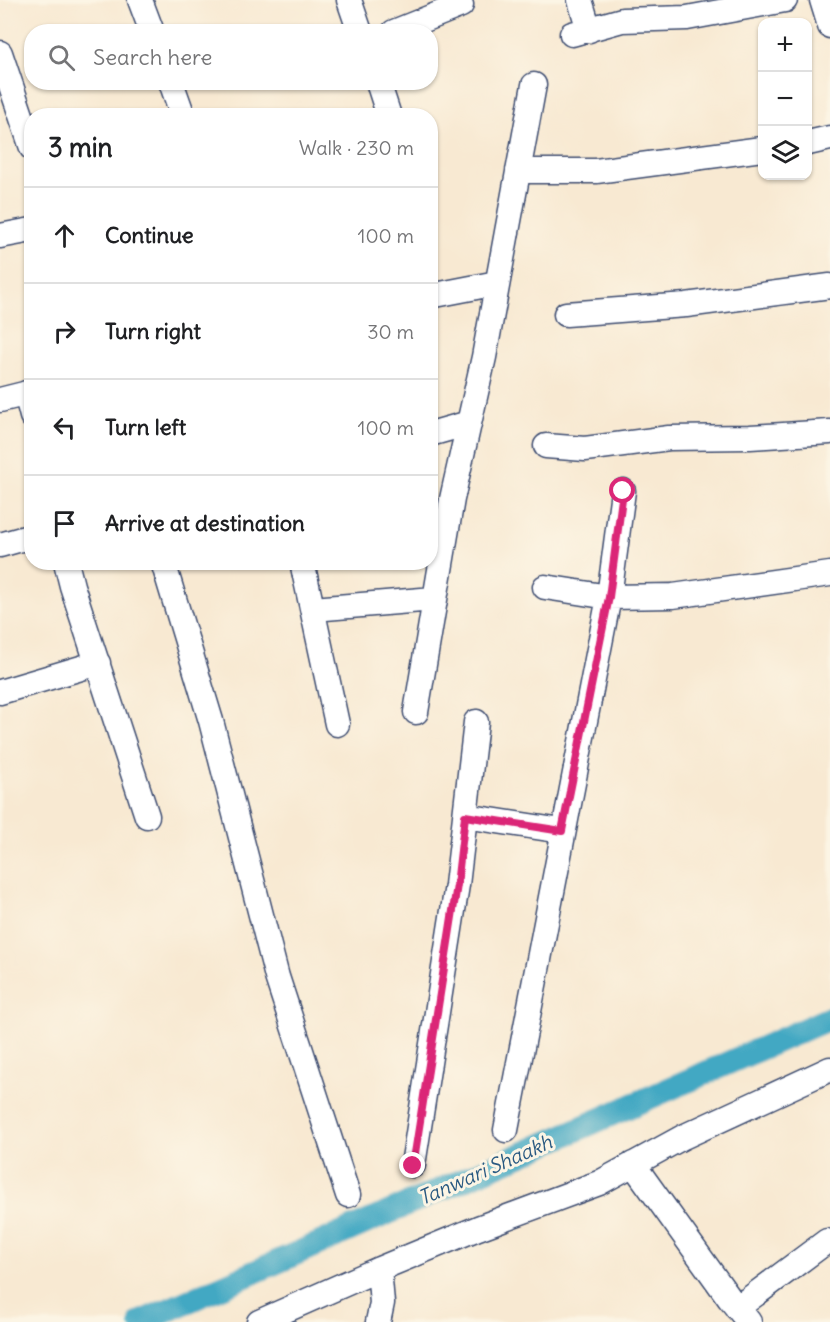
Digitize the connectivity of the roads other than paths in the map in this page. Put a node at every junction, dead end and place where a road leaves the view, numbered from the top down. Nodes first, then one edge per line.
1 (140, 0) edge
2 (349, 0) edge
3 (580, 0) edge
4 (785, 0) edge
5 (822, 0) edge
6 (461, 5) dead end
7 (624, 10) edge
8 (149, 24) edge
9 (357, 24) edge
10 (414, 24) edge
11 (830, 26) edge
12 (0, 52) edge
13 (534, 85) dead end
14 (174, 90) edge
15 (381, 90) edge
16 (180, 108) edge
17 (386, 108) edge
18 (24, 124) edge
19 (830, 138) edge
20 (812, 142) edge
21 (758, 150) edge
22 (518, 171) junction
23 (24, 232) edge
24 (0, 236) edge
25 (497, 283) junction
26 (830, 286) edge
27 (438, 294) edge
28 (566, 314) dead end
29 (0, 400) edge
30 (24, 400) edge
31 (469, 423) junction
32 (438, 432) edge
33 (830, 432) edge
34 (546, 446) dead end
35 (623, 491) dead end
36 (24, 538) edge
37 (0, 545) edge
38 (68, 570) edge
39 (165, 570) edge
40 (304, 570) edge
41 (830, 574) edge
42 (545, 587) dead end
43 (609, 597) junction
44 (434, 599) junction
45 (313, 609) junction
46 (98, 663) junction
47 (0, 692) edge
48 (416, 712) dead end
49 (476, 722) dead end
50 (338, 724) dead end
51 (147, 816) dead end
52 (465, 816) junction
53 (562, 831) junction
54 (830, 1070) edge
55 (506, 1130) dead end
56 (633, 1164) junction
57 (413, 1166) dead end
58 (348, 1195) dead end
59 (827, 1241) dead end
60 (379, 1269) junction
61 (743, 1315) edge
62 (259, 1322) edge
63 (378, 1322) edge

1 - 8 street
2 - 9 street
3 - 7 street
4 - 7 street
5 - 11 street
6 - 10 street
12 - 18 street
13 - 22 street
14 - 16 street
15 - 17 street
19 - 20 street
21 - 22 street
22 - 25 street
23 - 24 street
25 - 27 street
25 - 31 street
26 - 28 street
29 - 30 street
31 - 32 street
31 - 44 street
33 - 34 street
35 - 43 street
36 - 37 street
38 - 46 street
39 - 58 street
40 - 45 street
41 - 43 street
42 - 43 street
43 - 53 street
44 - 45 street
44 - 48 street
45 - 50 street
46 - 47 street
46 - 51 street
49 - 52 street
52 - 53 street
52 - 57 street
53 - 55 street
54 - 56 street
56 - 60 street
56 - 61 street
59 - 61 street
60 - 62 street
60 - 63 street

